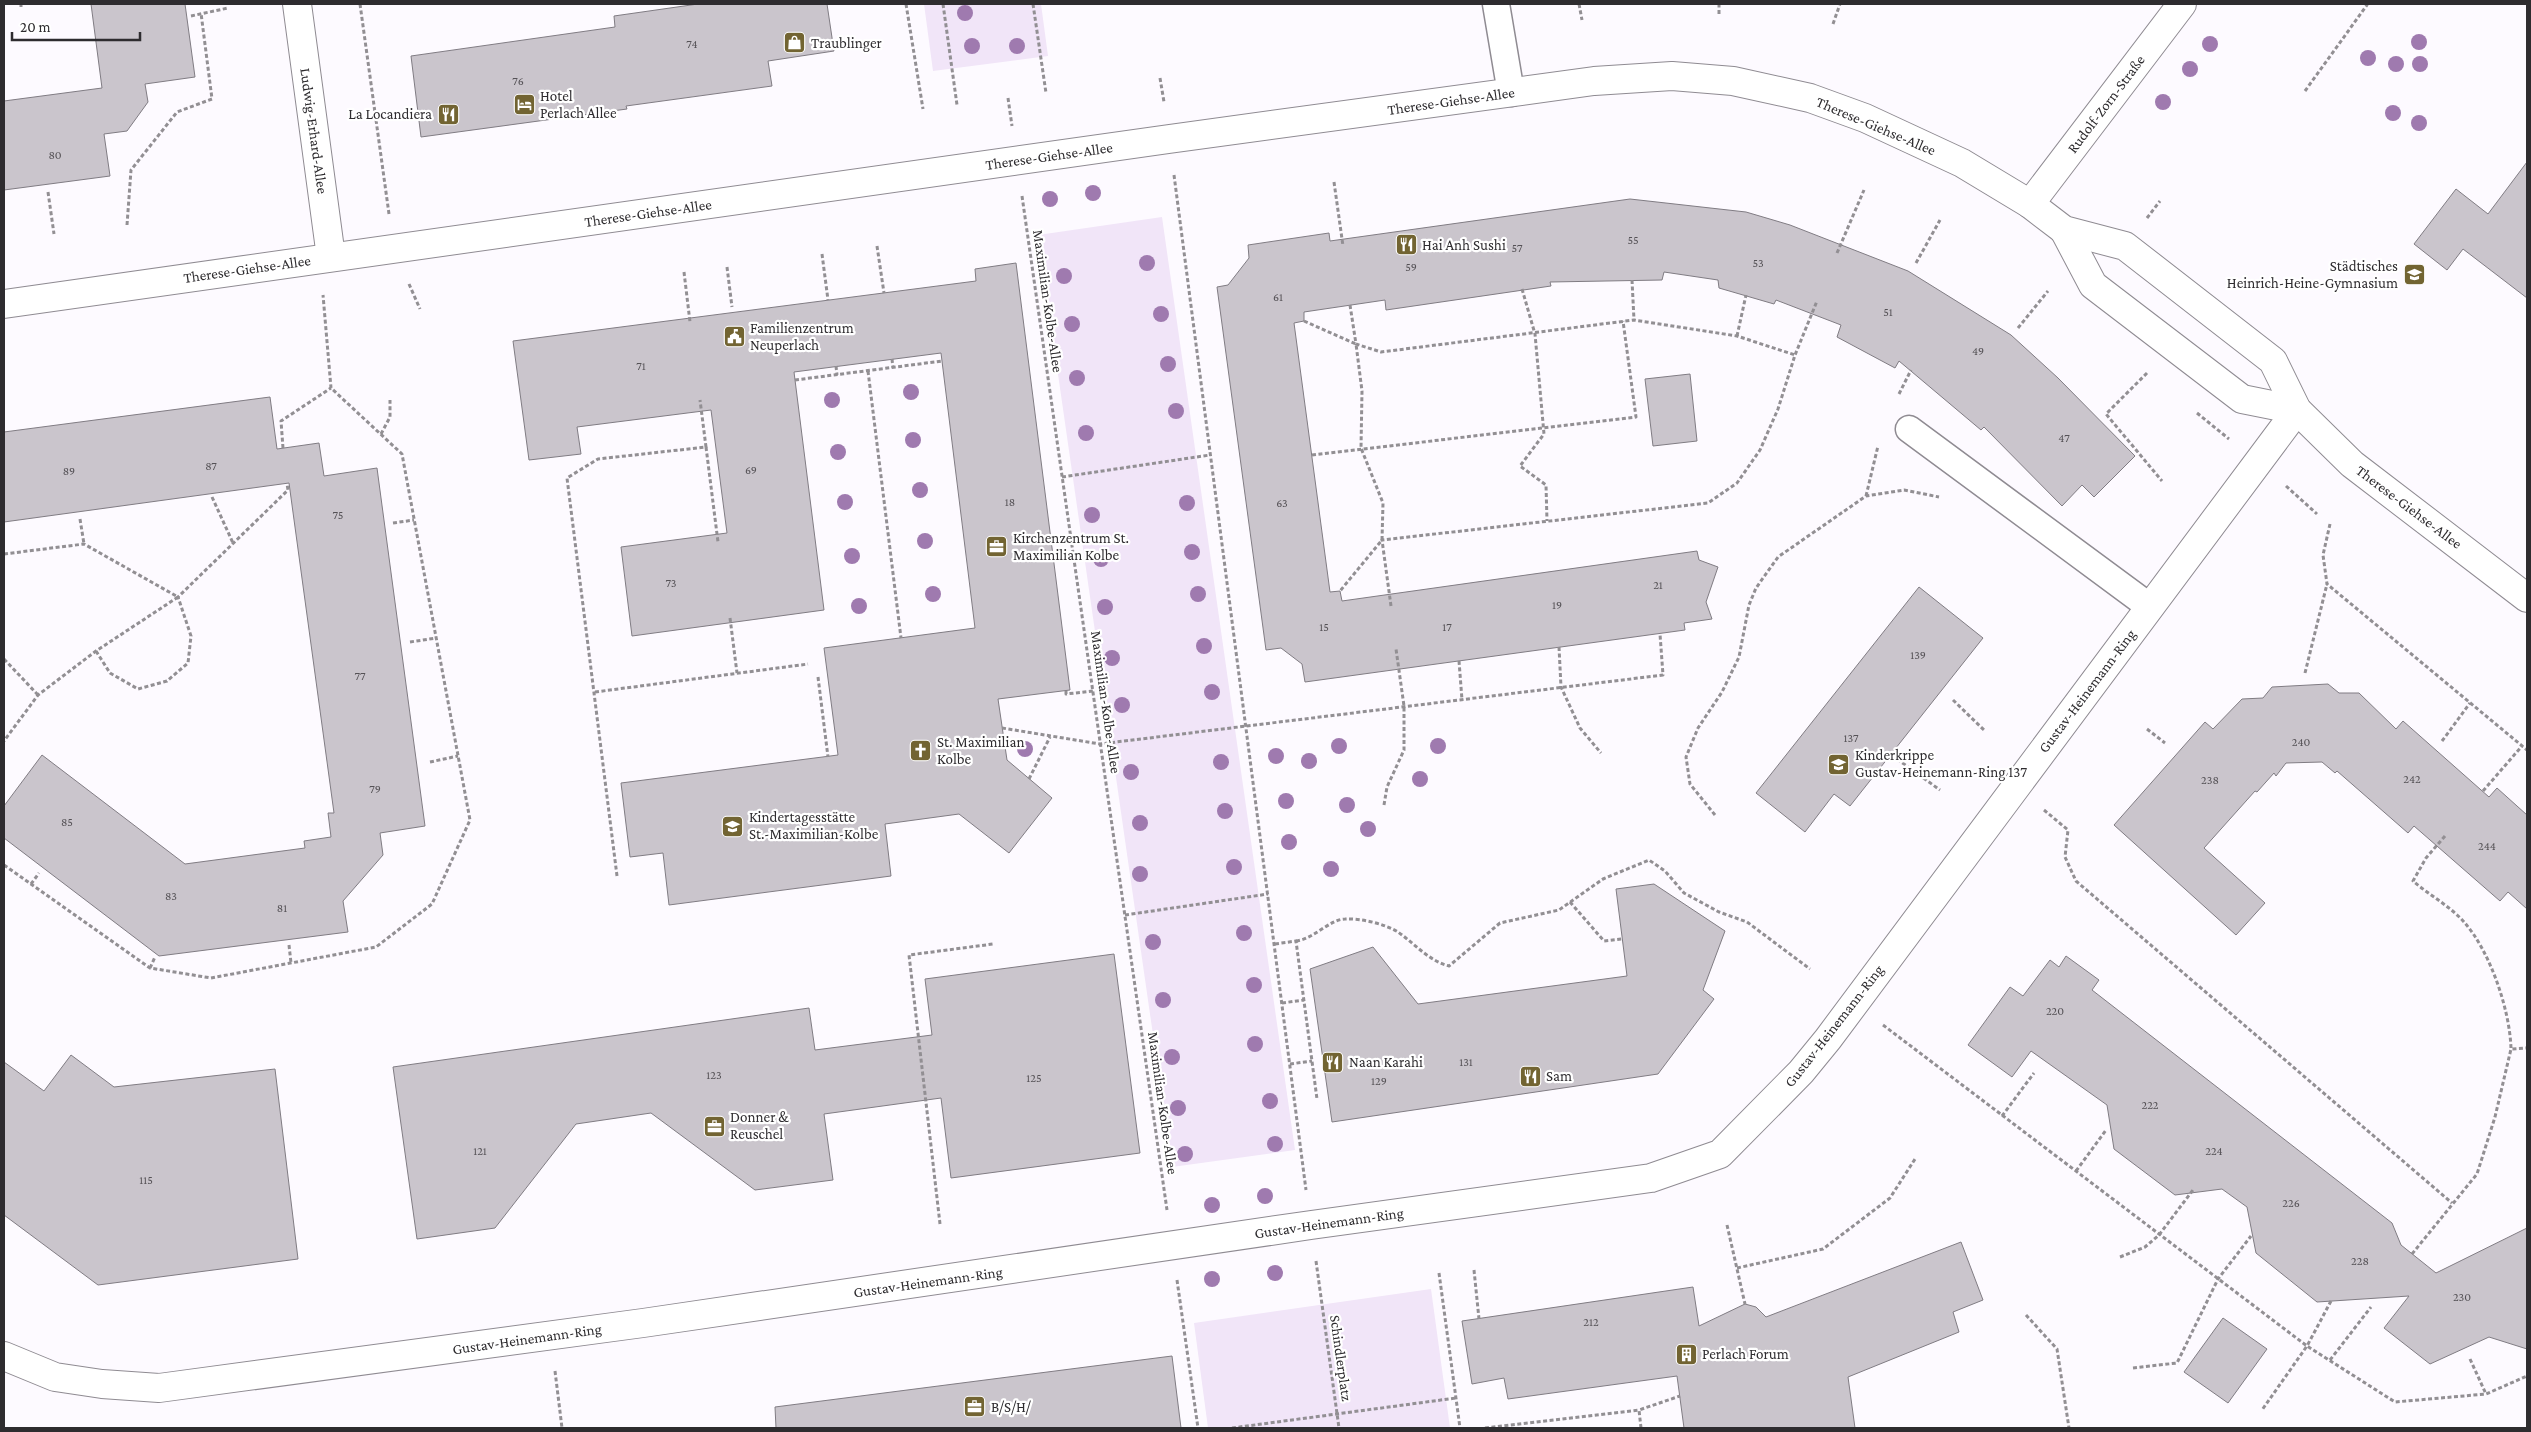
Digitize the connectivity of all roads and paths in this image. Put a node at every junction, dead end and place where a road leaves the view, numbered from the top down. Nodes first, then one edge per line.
1 (297, 4) edge
2 (360, 4) edge
3 (906, 4) edge
4 (943, 4) edge
5 (1033, 4) edge
6 (1496, 4) edge
7 (1579, 4) edge
8 (1719, 4) edge
9 (1840, 4) edge
10 (2182, 4) edge
11 (2366, 4) edge
12 (228, 8) dead end
13 (201, 14) junction
14 (1719, 14) dead end
15 (191, 16) dead end
16 (1582, 20) dead end
17 (1833, 24) dead end
18 (2305, 91) dead end
19 (1046, 93) dead end
20 (1511, 93) junction
21 (957, 105) dead end
22 (923, 109) dead end
23 (1169, 139) junction
24 (1016, 160) junction
25 (1334, 182) dead end
26 (386, 188) dead end
27 (1864, 190) dead end
28 (48, 192) dead end
29 (2030, 204) junction
30 (1940, 220) dead end
31 (127, 225) dead end
32 (2064, 230) junction
33 (54, 234) dead end
34 (877, 246) dead end
35 (1343, 246) dead end
36 (1837, 253) dead end
37 (822, 254) dead end
38 (325, 258) junction
39 (1916, 263) dead end
40 (727, 266) dead end
41 (684, 272) dead end
42 (1632, 280) dead end
43 (1522, 289) dead end
44 (2048, 291) dead end
45 (884, 293) dead end
46 (1746, 296) dead end
47 (828, 300) dead end
48 (1817, 301) dead end
49 (4, 304) edge
50 (1350, 305) dead end
51 (732, 307) dead end
52 (1634, 320) junction
53 (1304, 321) dead end
54 (1623, 321) junction
55 (690, 322) dead end
56 (2018, 328) dead end
57 (1535, 334) junction
58 (1737, 336) junction
59 (1356, 344) junction
60 (1795, 355) junction
61 (892, 359) dead end
62 (942, 361) dead end
63 (836, 366) dead end
64 (893, 368) junction
65 (868, 371) junction
66 (2148, 372) dead end
67 (837, 375) junction
68 (795, 380) dead end
69 (331, 388) junction
70 (390, 400) dead end
71 (700, 400) dead end
72 (2297, 410) junction
73 (1543, 427) junction
74 (1909, 429) dead end
75 (381, 434) junction
76 (706, 447) junction
77 (283, 448) dead end
78 (1361, 448) junction
79 (1210, 455) junction
80 (1312, 455) dead end
81 (1062, 477) junction
82 (2162, 481) dead end
83 (287, 484) dead end
84 (212, 498) dead end
85 (1942, 498) dead end
86 (80, 519) dead end
87 (414, 520) junction
88 (1547, 521) junction
89 (394, 523) dead end
90 (2330, 524) dead end
91 (1382, 540) junction
92 (718, 542) dead end
93 (233, 543) junction
94 (84, 544) junction
95 (4, 554) edge
96 (2327, 584) junction
97 (1340, 591) dead end
98 (178, 597) junction
99 (2527, 598) edge
100 (1391, 606) dead end
101 (2150, 607) junction
102 (730, 618) dead end
103 (1660, 634) dead end
104 (436, 638) junction
105 (901, 638) dead end
106 (410, 642) dead end
107 (1559, 647) dead end
108 (1396, 649) dead end
109 (96, 651) junction
110 (4, 659) edge
111 (1459, 661) dead end
112 (808, 664) dead end
113 (737, 673) junction
114 (2304, 673) dead end
115 (818, 677) dead end
116 (1561, 688) junction
117 (1066, 691) dead end
118 (1093, 691) junction
119 (595, 692) junction
120 (38, 695) junction
121 (1462, 700) junction
122 (1953, 700) dead end
123 (2470, 703) junction
124 (1404, 706) junction
125 (1246, 725) junction
126 (1002, 728) dead end
127 (2147, 729) dead end
128 (1984, 730) dead end
129 (1050, 737) junction
130 (4, 741) edge
131 (2442, 741) dead end
132 (2165, 743) dead end
133 (1100, 744) junction
134 (2522, 746) junction
135 (2527, 750) edge
136 (1601, 753) dead end
137 (458, 756) junction
138 (828, 757) dead end
139 (1897, 759) dead end
140 (430, 762) dead end
141 (1029, 779) dead end
142 (2015, 788) junction
143 (1940, 790) dead end
144 (2483, 791) dead end
145 (1384, 805) dead end
146 (1715, 815) dead end
147 (2445, 836) dead end
148 (4, 865) edge
149 (39, 873) dead end
150 (617, 876) dead end
151 (31, 884) junction
152 (1268, 894) junction
153 (1570, 902) junction
154 (1125, 915) junction
155 (1622, 939) dead end
156 (1296, 941) junction
157 (993, 944) dead end
158 (1275, 944) junction
159 (289, 945) dead end
160 (154, 956) dead end
161 (291, 963) junction
162 (150, 968) junction
163 (1810, 969) dead end
164 (1304, 1000) junction
165 (1855, 1002) junction
166 (1282, 1003) junction
167 (2527, 1048) edge
168 (2511, 1049) junction
169 (1312, 1061) junction
170 (1290, 1064) junction
171 (2034, 1072) dead end
172 (1317, 1099) dead end
173 (2002, 1116) junction
174 (2106, 1130) dead end
175 (1915, 1159) dead end
176 (2076, 1171) junction
177 (2193, 1190) dead end
178 (2452, 1203) junction
179 (940, 1224) dead end
180 (1311, 1225) junction
181 (1727, 1225) dead end
182 (2159, 1235) junction
183 (2251, 1236) dead end
184 (1172, 1247) junction
185 (2412, 1254) dead end
186 (2120, 1257) dead end
187 (1737, 1268) junction
188 (1474, 1270) dead end
189 (1439, 1273) dead end
190 (2218, 1279) junction
191 (1321, 1291) dead end
192 (2331, 1301) dead end
193 (1745, 1304) dead end
194 (2370, 1307) dead end
195 (1182, 1312) dead end
196 (2026, 1315) dead end
197 (1479, 1319) dead end
198 (2307, 1346) junction
199 (4, 1356) edge
200 (2470, 1359) dead end
201 (2330, 1360) junction
202 (2133, 1368) dead end
203 (2527, 1376) edge
204 (2486, 1394) junction
205 (1680, 1396) dead end
206 (1456, 1398) junction
207 (559, 1400) dead end
208 (1639, 1410) junction
209 (2262, 1410) dead end
210 (1337, 1414) junction
211 (562, 1428) edge
212 (1198, 1428) edge
213 (1232, 1428) edge
214 (1339, 1428) edge
215 (1460, 1428) edge
216 (1485, 1428) edge
217 (1641, 1428) edge
218 (2069, 1428) edge

1 - 38 street, Ludwig-Erhard-Allee
2 - 26 path
3 - 22 path
4 - 21 path
5 - 19 path
6 - 20 lane
7 - 16 path
8 - 14 path
9 - 17 path
10 - 29 street, Rudolf-Zorn-Straße
11 - 18 path
12 - 13 path
13 - 15 path
13 - 31 path
20 - 23 street, Therese-Giehse-Allee
20 - 29 street, Therese-Giehse-Allee
23 - 24 street, Therese-Giehse-Allee
23 - 79 path
24 - 38 street, Therese-Giehse-Allee
24 - 81 path, Maximilian-Kolbe-Allee
25 - 35 path
27 - 36 path
28 - 33 path
29 - 32 street, Therese-Giehse-Allee
30 - 39 path
32 - 72 street, Therese-Giehse-Allee
32 - 72 street, Therese-Giehse-Allee
34 - 45 path
37 - 47 path
38 - 49 street, Therese-Giehse-Allee
38 - 69 path
40 - 51 path
41 - 55 path
42 - 52 path
43 - 57 path
44 - 56 path
46 - 58 path
48 - 60 path
50 - 59 path
52 - 54 path
52 - 58 path
53 - 59 path
54 - 57 path
54 - 73 path
57 - 59 path
57 - 73 path
58 - 60 path
59 - 78 path
60 - 88 path
61 - 64 path
62 - 64 path
63 - 67 path
64 - 65 path
65 - 67 path
65 - 105 path
66 - 82 path
67 - 68 path
69 - 75 path
69 - 77 path
70 - 75 path
71 - 76 path
72 - 99 street, Therese-Giehse-Allee
72 - 101 street, Gustav-Heinemann-Ring
73 - 78 path
73 - 88 path
74 - 101 lane
75 - 87 path
76 - 92 path
76 - 119 path
78 - 80 path
78 - 91 path
79 - 81 path
79 - 125 path
81 - 118 path, Maximilian-Kolbe-Allee
83 - 93 path
84 - 93 path
85 - 146 path
86 - 94 path
87 - 89 path
87 - 104 path
88 - 91 path
90 - 96 path
91 - 97 path
91 - 100 path
93 - 98 path
94 - 95 path
94 - 98 path
96 - 114 path
96 - 123 path
98 - 109 path
98 - 109 path
101 - 142 street, Gustav-Heinemann-Ring
102 - 113 path
103 - 116 path
104 - 106 path
104 - 137 path
107 - 116 path
108 - 124 path
109 - 120 path
110 - 120 path
111 - 121 path
112 - 113 path
113 - 119 path
115 - 138 path
116 - 121 path
116 - 136 path
117 - 118 path
118 - 133 path, Maximilian-Kolbe-Allee
119 - 150 path
120 - 130 path
121 - 124 path
122 - 128 path
123 - 131 path
123 - 134 path
124 - 125 path
124 - 145 path
125 - 133 path
125 - 152 path
126 - 129 path
127 - 132 path
129 - 133 path
129 - 141 path
133 - 154 path, Maximilian-Kolbe-Allee
134 - 135 path
134 - 144 path
137 - 140 path
137 - 161 path
139 - 143 path
142 - 165 street, Gustav-Heinemann-Ring
142 - 178 path
147 - 168 path
148 - 151 path
149 - 151 path
151 - 162 path
152 - 154 path
152 - 158 path
153 - 155 path
153 - 156 path
153 - 163 path
154 - 184 path, Maximilian-Kolbe-Allee
156 - 158 path
156 - 164 path
157 - 179 path
158 - 166 path
159 - 161 path
160 - 162 path
161 - 162 path
164 - 166 path
164 - 169 path
165 - 173 path
165 - 180 street, Gustav-Heinemann-Ring
166 - 170 path
167 - 168 path
168 - 178 path
169 - 170 path
169 - 172 path
170 - 180 path
171 - 173 path
173 - 176 path
174 - 176 path
175 - 187 path
176 - 182 path
177 - 182 path
178 - 185 path
180 - 184 street, Gustav-Heinemann-Ring
181 - 187 path
182 - 186 path
182 - 190 path
183 - 190 path
184 - 199 street, Gustav-Heinemann-Ring
187 - 193 path
188 - 197 path
189 - 206 path
190 - 198 path
190 - 202 path
191 - 210 path, Schindlerplatz
192 - 198 path
194 - 201 path
195 - 212 path
196 - 218 path
198 - 201 path
198 - 209 path
200 - 204 path
201 - 204 path
203 - 204 path
205 - 208 path
206 - 210 path
206 - 215 path
207 - 211 path
208 - 216 path
208 - 217 path
210 - 213 path
210 - 214 path, Schindlerplatz

